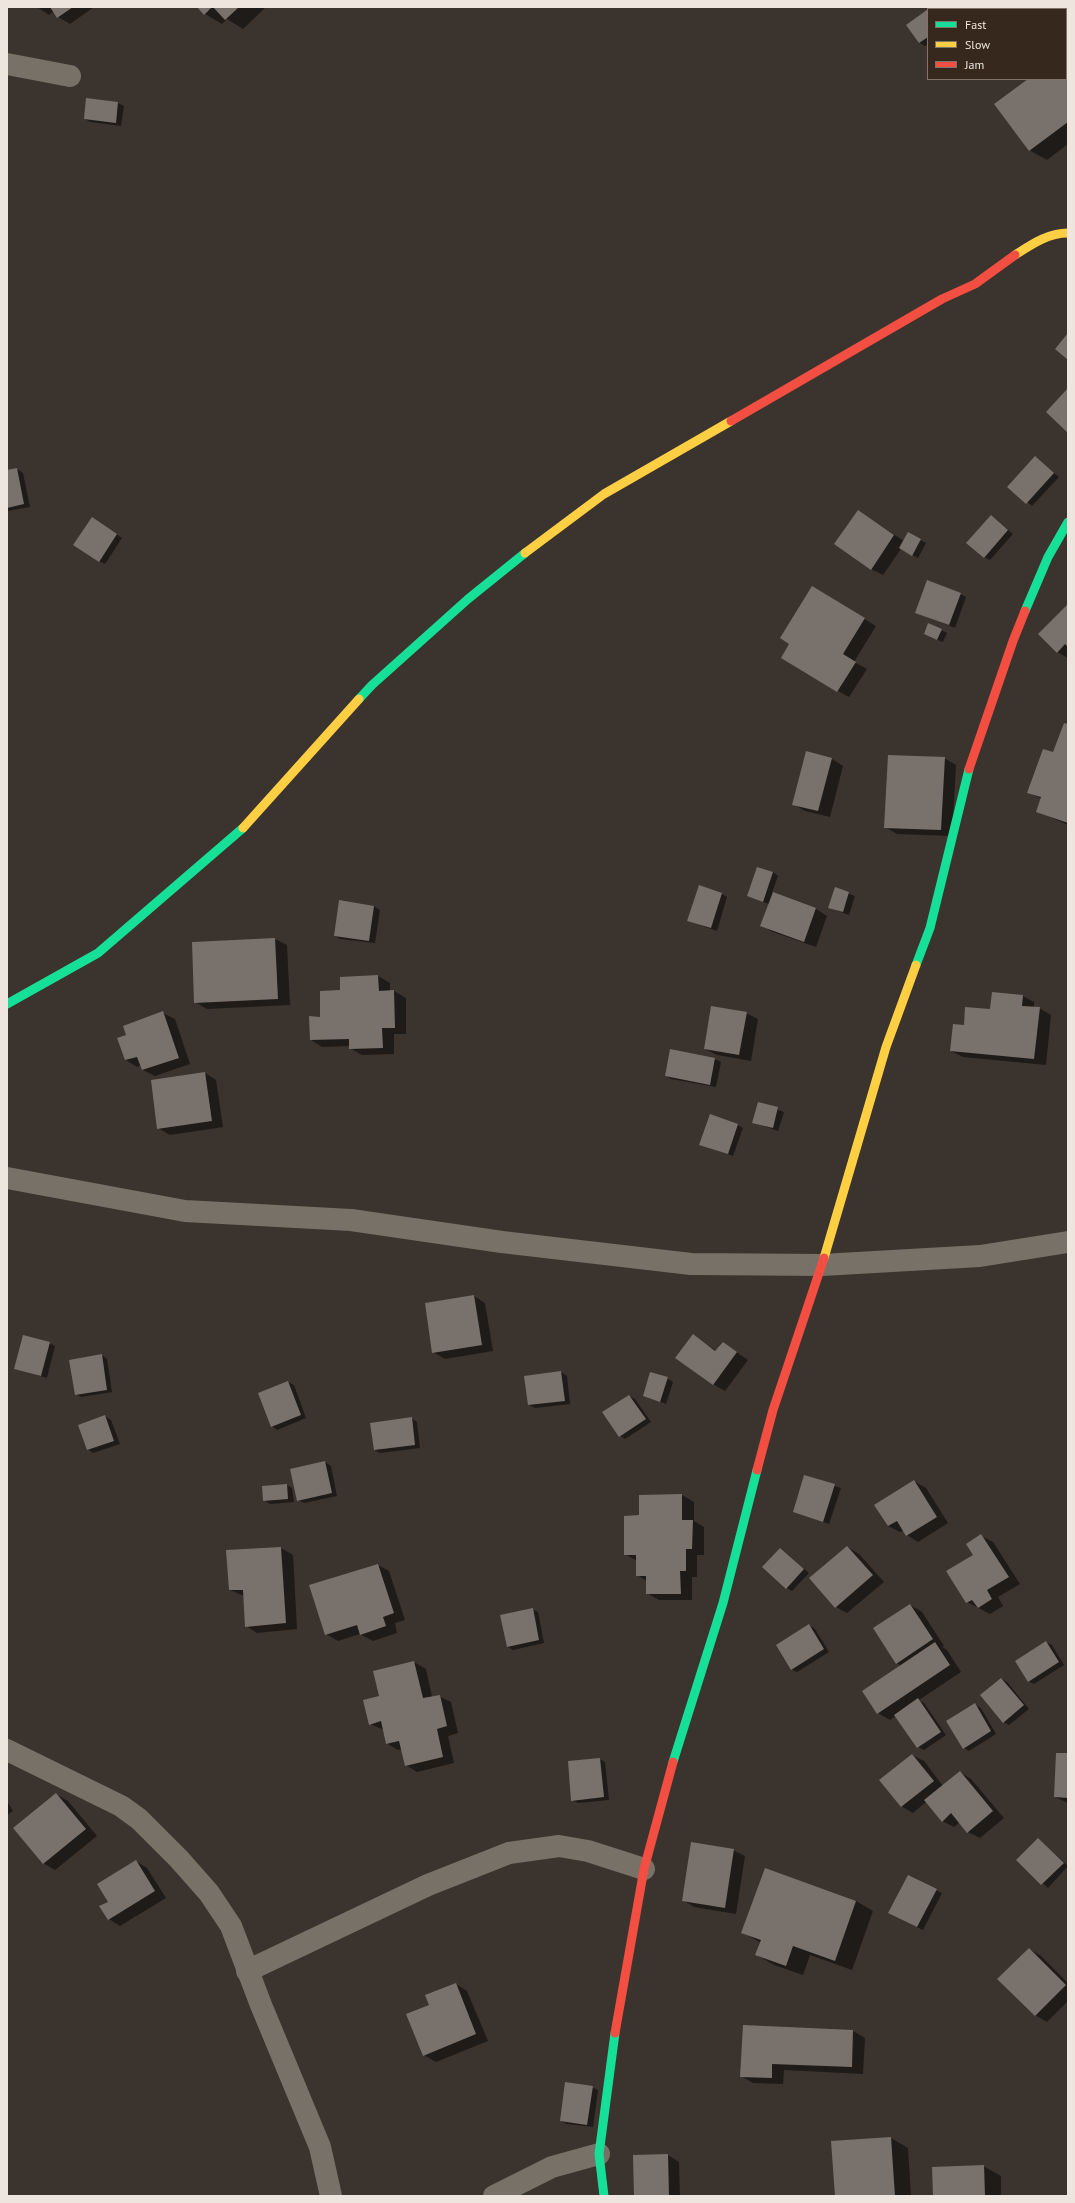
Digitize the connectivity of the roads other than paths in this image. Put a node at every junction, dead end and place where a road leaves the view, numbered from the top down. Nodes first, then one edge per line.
1 (7, 64) edge
2 (70, 76) dead end
3 (1068, 233) edge
4 (1068, 522) edge
5 (7, 1004) edge
6 (7, 1178) edge
7 (1068, 1242) edge
8 (822, 1265) junction
9 (7, 1750) edge
10 (644, 1869) junction
11 (247, 1971) junction
12 (599, 2154) junction
13 (331, 2196) edge
14 (494, 2196) edge
15 (604, 2196) edge

1 - 2 street
3 - 5 street
4 - 8 street
6 - 8 street
7 - 8 street
8 - 10 street
9 - 11 street
10 - 11 street
10 - 12 street
11 - 13 street
12 - 14 street
12 - 15 street

